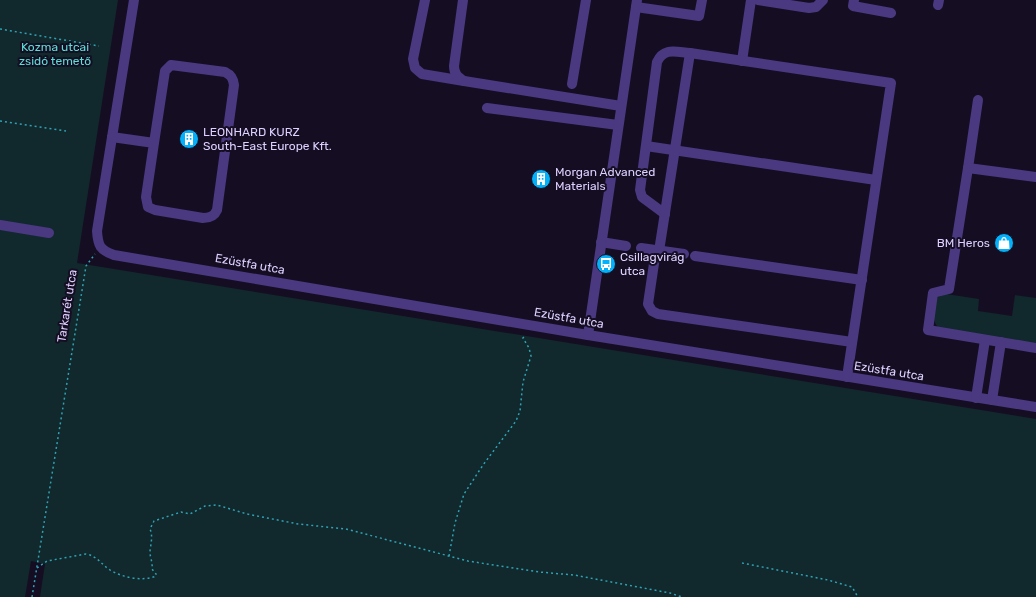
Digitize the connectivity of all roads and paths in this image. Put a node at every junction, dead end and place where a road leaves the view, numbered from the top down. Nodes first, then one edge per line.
1 (134, 0) edge
2 (425, 0) edge
3 (463, 0) edge
4 (586, 0) edge
5 (702, 0) edge
6 (751, 0) edge
7 (758, 0) edge
8 (823, 0) edge
9 (854, 0) edge
10 (636, 3) edge
11 (891, 13) dead end
12 (0, 30) edge
13 (99, 46) dead end
14 (690, 53) junction
15 (742, 60) junction
16 (464, 81) junction
17 (572, 84) dead end
18 (978, 100) dead end
19 (621, 106) junction
20 (486, 108) dead end
21 (0, 121) edge
22 (618, 125) junction
23 (66, 131) dead end
24 (112, 136) junction
25 (154, 143) junction
26 (646, 146) junction
27 (674, 150) junction
28 (968, 168) junction
29 (1036, 177) edge
30 (876, 180) junction
31 (665, 214) junction
32 (0, 225) edge
33 (49, 233) dead end
34 (601, 242) junction
35 (626, 246) dead end
36 (100, 248) junction
37 (641, 248) dead end
38 (658, 250) junction
39 (684, 254) dead end
40 (695, 256) dead end
41 (862, 280) junction
42 (535, 326) junction
43 (588, 335) junction
44 (986, 340) junction
45 (852, 342) junction
46 (1001, 342) junction
47 (1036, 348) edge
48 (847, 377) junction
49 (976, 398) junction
50 (992, 400) junction
51 (1036, 407) edge
52 (449, 556) junction
53 (742, 563) dead end
54 (37, 568) junction
55 (32, 597) edge
56 (682, 597) edge
57 (858, 597) edge

1 - 24 street
2 - 16 street
3 - 16 street
4 - 17 street
5 - 10 street
6 - 15 street
7 - 8 street
9 - 11 street
10 - 19 street
12 - 13 path
14 - 15 street
14 - 26 street
14 - 27 street
15 - 30 street
16 - 19 street
18 - 28 street
19 - 22 street
20 - 22 street
21 - 23 path
22 - 34 street
24 - 25 street
24 - 36 street
25 - 25 street
26 - 27 street
26 - 31 street
27 - 30 street
27 - 31 street
28 - 29 street
28 - 44 street
30 - 41 street
31 - 38 street
32 - 33 street
34 - 35 street
34 - 43 street
36 - 42 street, Ezüstfa utca
36 - 54 path, Tarkarét utca
37 - 38 street
38 - 39 street
38 - 45 street
40 - 41 street
41 - 45 street
42 - 43 street, Ezüstfa utca
42 - 52 path
43 - 48 street, Ezüstfa utca
44 - 46 street
44 - 49 street
45 - 48 street
46 - 47 street
46 - 50 street
48 - 49 street, Ezüstfa utca
49 - 50 street, Ezüstfa utca
50 - 51 street, Ezüstfa utca
52 - 54 path
52 - 56 path
53 - 57 path
54 - 55 path, Tarkarét utca

